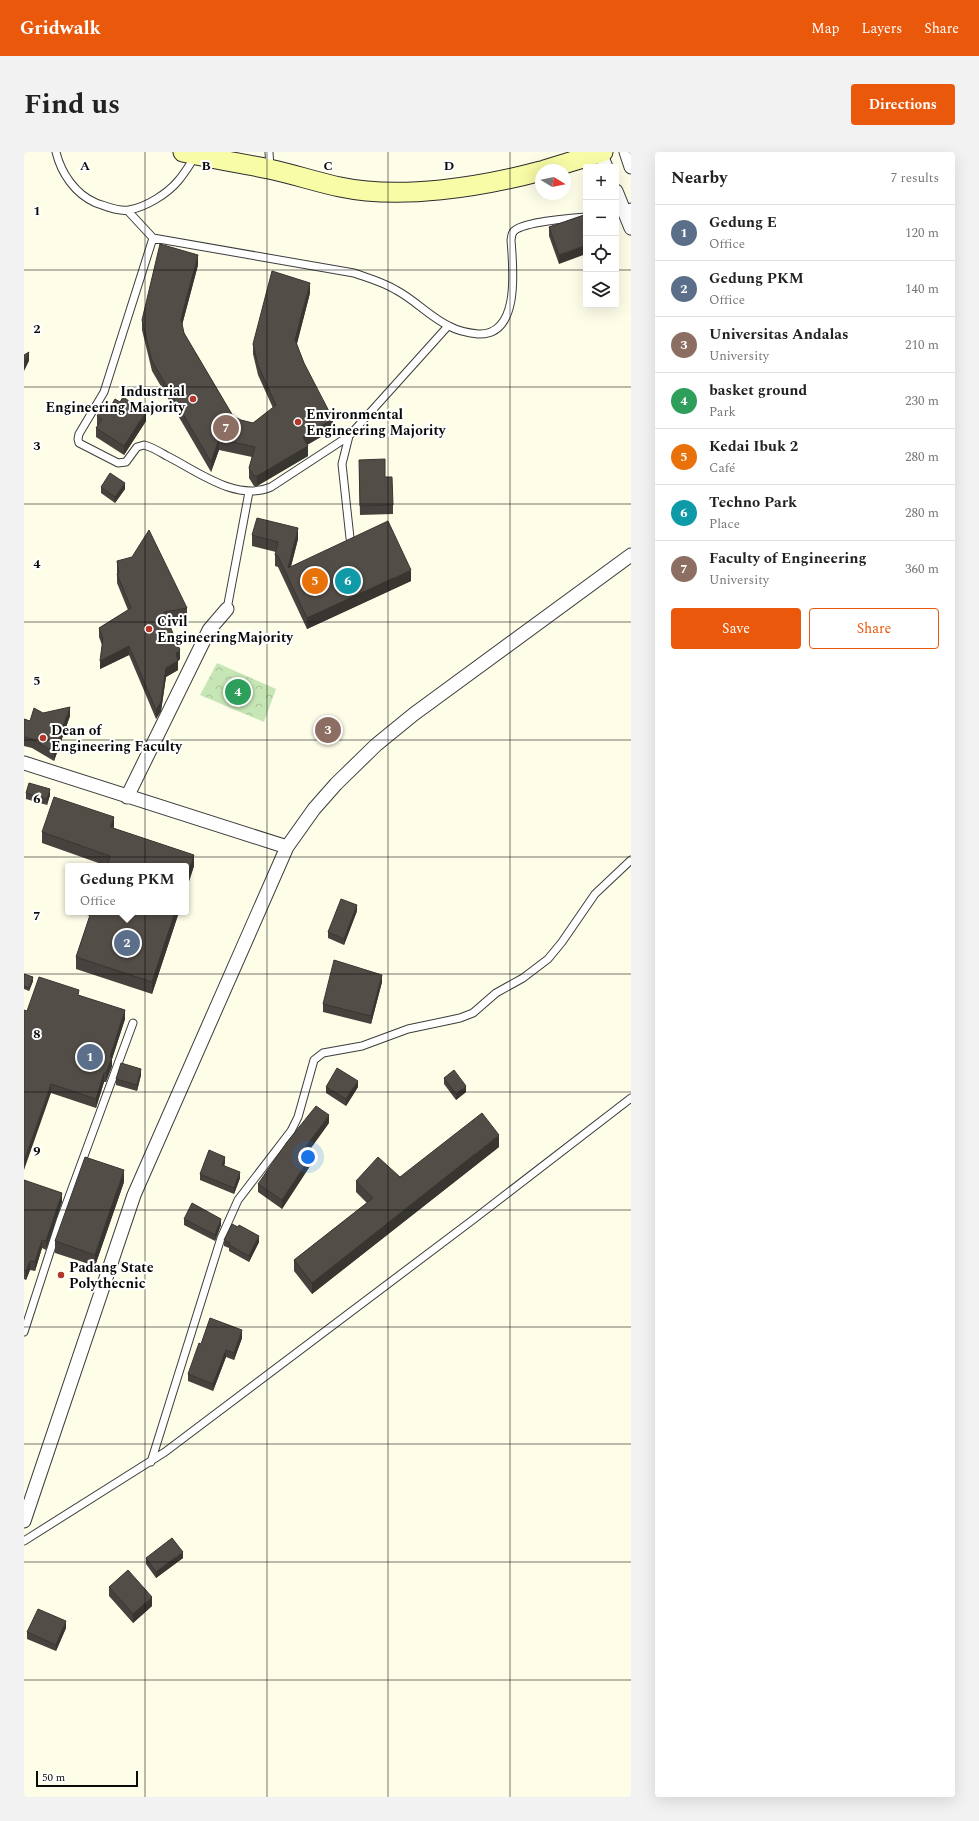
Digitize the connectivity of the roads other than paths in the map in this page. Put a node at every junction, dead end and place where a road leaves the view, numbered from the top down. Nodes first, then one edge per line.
1 (56, 152) edge
2 (626, 152) edge
3 (189, 154) edge
4 (603, 157) edge
5 (270, 161) edge
6 (570, 164) edge
7 (631, 167) edge
8 (535, 172) edge
9 (619, 198) edge
10 (624, 210) edge
11 (128, 211) junction
12 (583, 217) edge
13 (631, 228) edge
14 (153, 238) junction
15 (448, 326) junction
16 (349, 436) junction
17 (249, 492) junction
18 (350, 538) edge
19 (631, 555) edge
20 (227, 609) joint
21 (24, 763) edge
22 (127, 797) junction
23 (287, 847) junction
24 (631, 860) edge
25 (133, 1022) dead end
26 (631, 1098) edge
27 (24, 1332) edge
28 (151, 1462) junction
29 (24, 1521) edge
30 (24, 1541) edge

1 - 11 lane
2 - 7 street
3 - 5 street
3 - 11 lane
4 - 6 street
5 - 8 street
9 - 10 street
10 - 13 street
11 - 14 lane
12 - 15 lane
14 - 15 lane
14 - 17 lane
15 - 16 lane
16 - 17 lane
16 - 18 lane
17 - 20 lane
19 - 23 street
20 - 22 street
21 - 22 street
22 - 23 street
23 - 29 street
24 - 28 lane
25 - 27 lane
26 - 28 lane
28 - 30 lane

